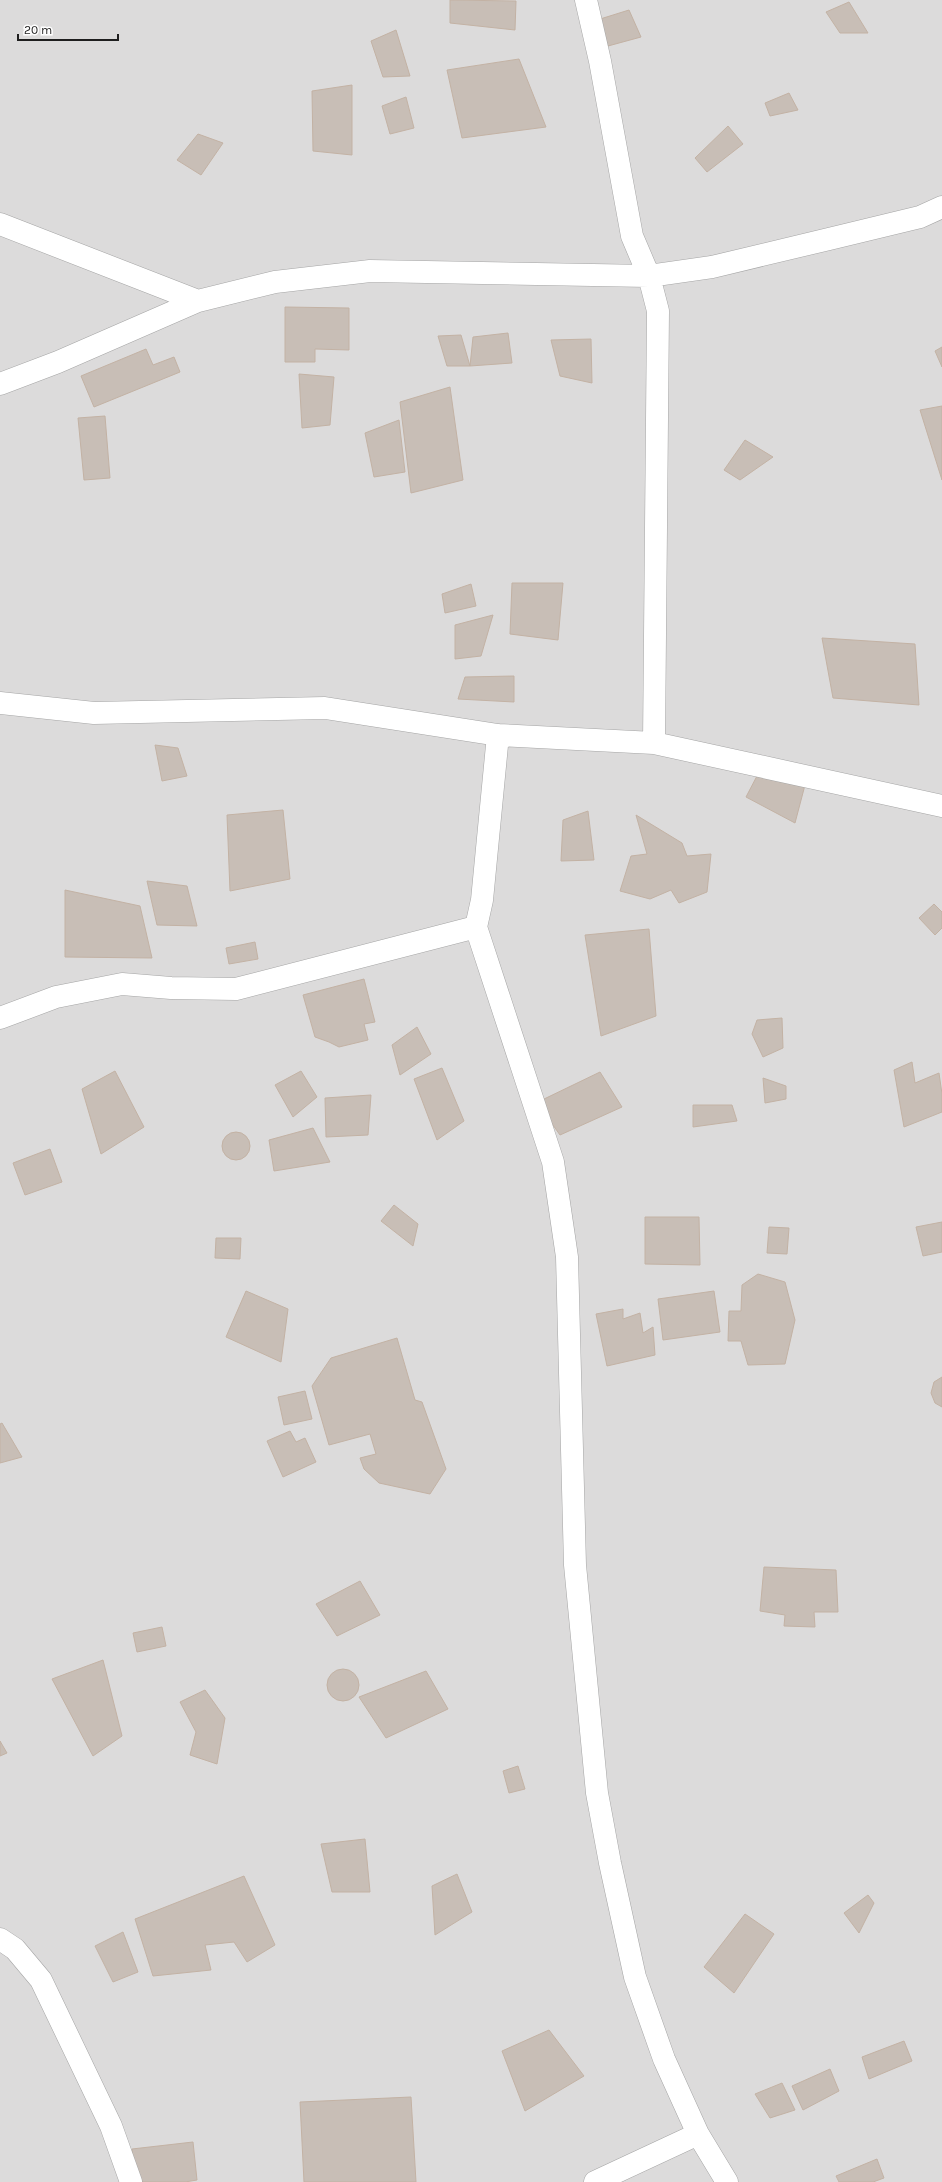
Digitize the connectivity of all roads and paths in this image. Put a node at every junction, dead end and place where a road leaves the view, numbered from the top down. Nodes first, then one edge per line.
1 (586, 0) edge
2 (942, 207) edge
3 (0, 224) edge
4 (649, 276) junction
5 (198, 301) junction
6 (0, 384) edge
7 (0, 702) edge
8 (498, 735) junction
9 (654, 743) junction
10 (942, 806) edge
11 (476, 927) junction
12 (0, 1018) edge
13 (0, 1939) edge
14 (698, 2134) junction
15 (131, 2182) edge
16 (595, 2182) edge
17 (727, 2182) edge

1 - 4 street
2 - 4 street
3 - 5 street
4 - 5 street
4 - 9 street
5 - 6 street
7 - 8 street
8 - 9 street
8 - 11 street
9 - 10 street
11 - 12 street
11 - 14 street
13 - 15 street
14 - 16 street
14 - 17 street

